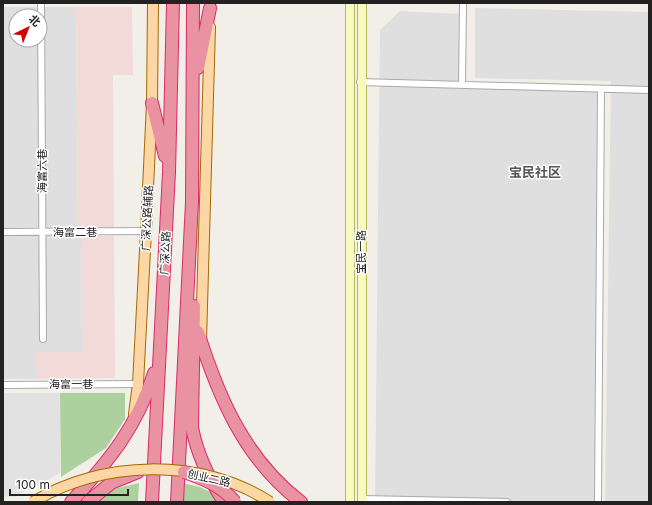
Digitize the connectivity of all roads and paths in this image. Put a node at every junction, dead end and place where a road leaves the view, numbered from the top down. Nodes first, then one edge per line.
1 (41, 3) edge
2 (153, 3) edge
3 (173, 3) edge
4 (193, 3) edge
5 (350, 3) edge
6 (362, 3) edge
7 (463, 3) edge
8 (211, 6) edge
9 (360, 82) junction
10 (462, 84) junction
11 (601, 89) junction
12 (649, 90) edge
13 (193, 94) junction
14 (152, 103) junction
15 (169, 172) junction
16 (191, 230) junction
17 (146, 231) junction
18 (3, 232) edge
19 (42, 232) junction
20 (195, 322) junction
21 (43, 339) dead end
22 (201, 343) junction
23 (160, 354) junction
24 (138, 384) junction
25 (3, 385) edge
26 (129, 432) junction
27 (143, 470) junction
28 (184, 472) junction
29 (362, 501) edge
30 (33, 502) edge
31 (71, 502) edge
32 (88, 502) edge
33 (152, 502) edge
34 (177, 502) edge
35 (224, 502) edge
36 (235, 502) edge
37 (270, 502) edge
38 (291, 502) edge
39 (301, 502) edge
40 (350, 502) edge
41 (507, 502) edge
42 (598, 502) edge

1 - 19 street, 海富六巷
2 - 14 main road, 广深公路辅路
3 - 15 highway, 广深公路
4 - 13 highway
5 - 40 main road, 宝民一路
6 - 9 main road, 宝民一路
7 - 10 street
8 - 13 highway
8 - 22 main road
9 - 10 street
9 - 29 main road, 宝民一路
10 - 11 street
11 - 12 street
11 - 42 street
13 - 16 highway
14 - 15 highway
14 - 17 main road, 广深公路辅路
15 - 23 highway, 广深公路
16 - 20 highway
16 - 34 highway
17 - 19 street, 海富二巷
17 - 24 main road, 广深公路辅路
18 - 19 street, 海富二巷
19 - 21 street, 海富六巷
20 - 22 highway
20 - 35 highway, bridge
22 - 38 highway
22 - 39 highway
23 - 26 highway
23 - 33 highway, 广深公路
24 - 25 street, 海富一巷
24 - 26 main road, 广深公路辅路
26 - 31 highway
27 - 28 main road, 创业二路, bridge
27 - 30 main road, 创业二路, bridge
27 - 32 highway, bridge
28 - 36 highway, bridge
28 - 37 main road, 创业二路, bridge
29 - 41 street

